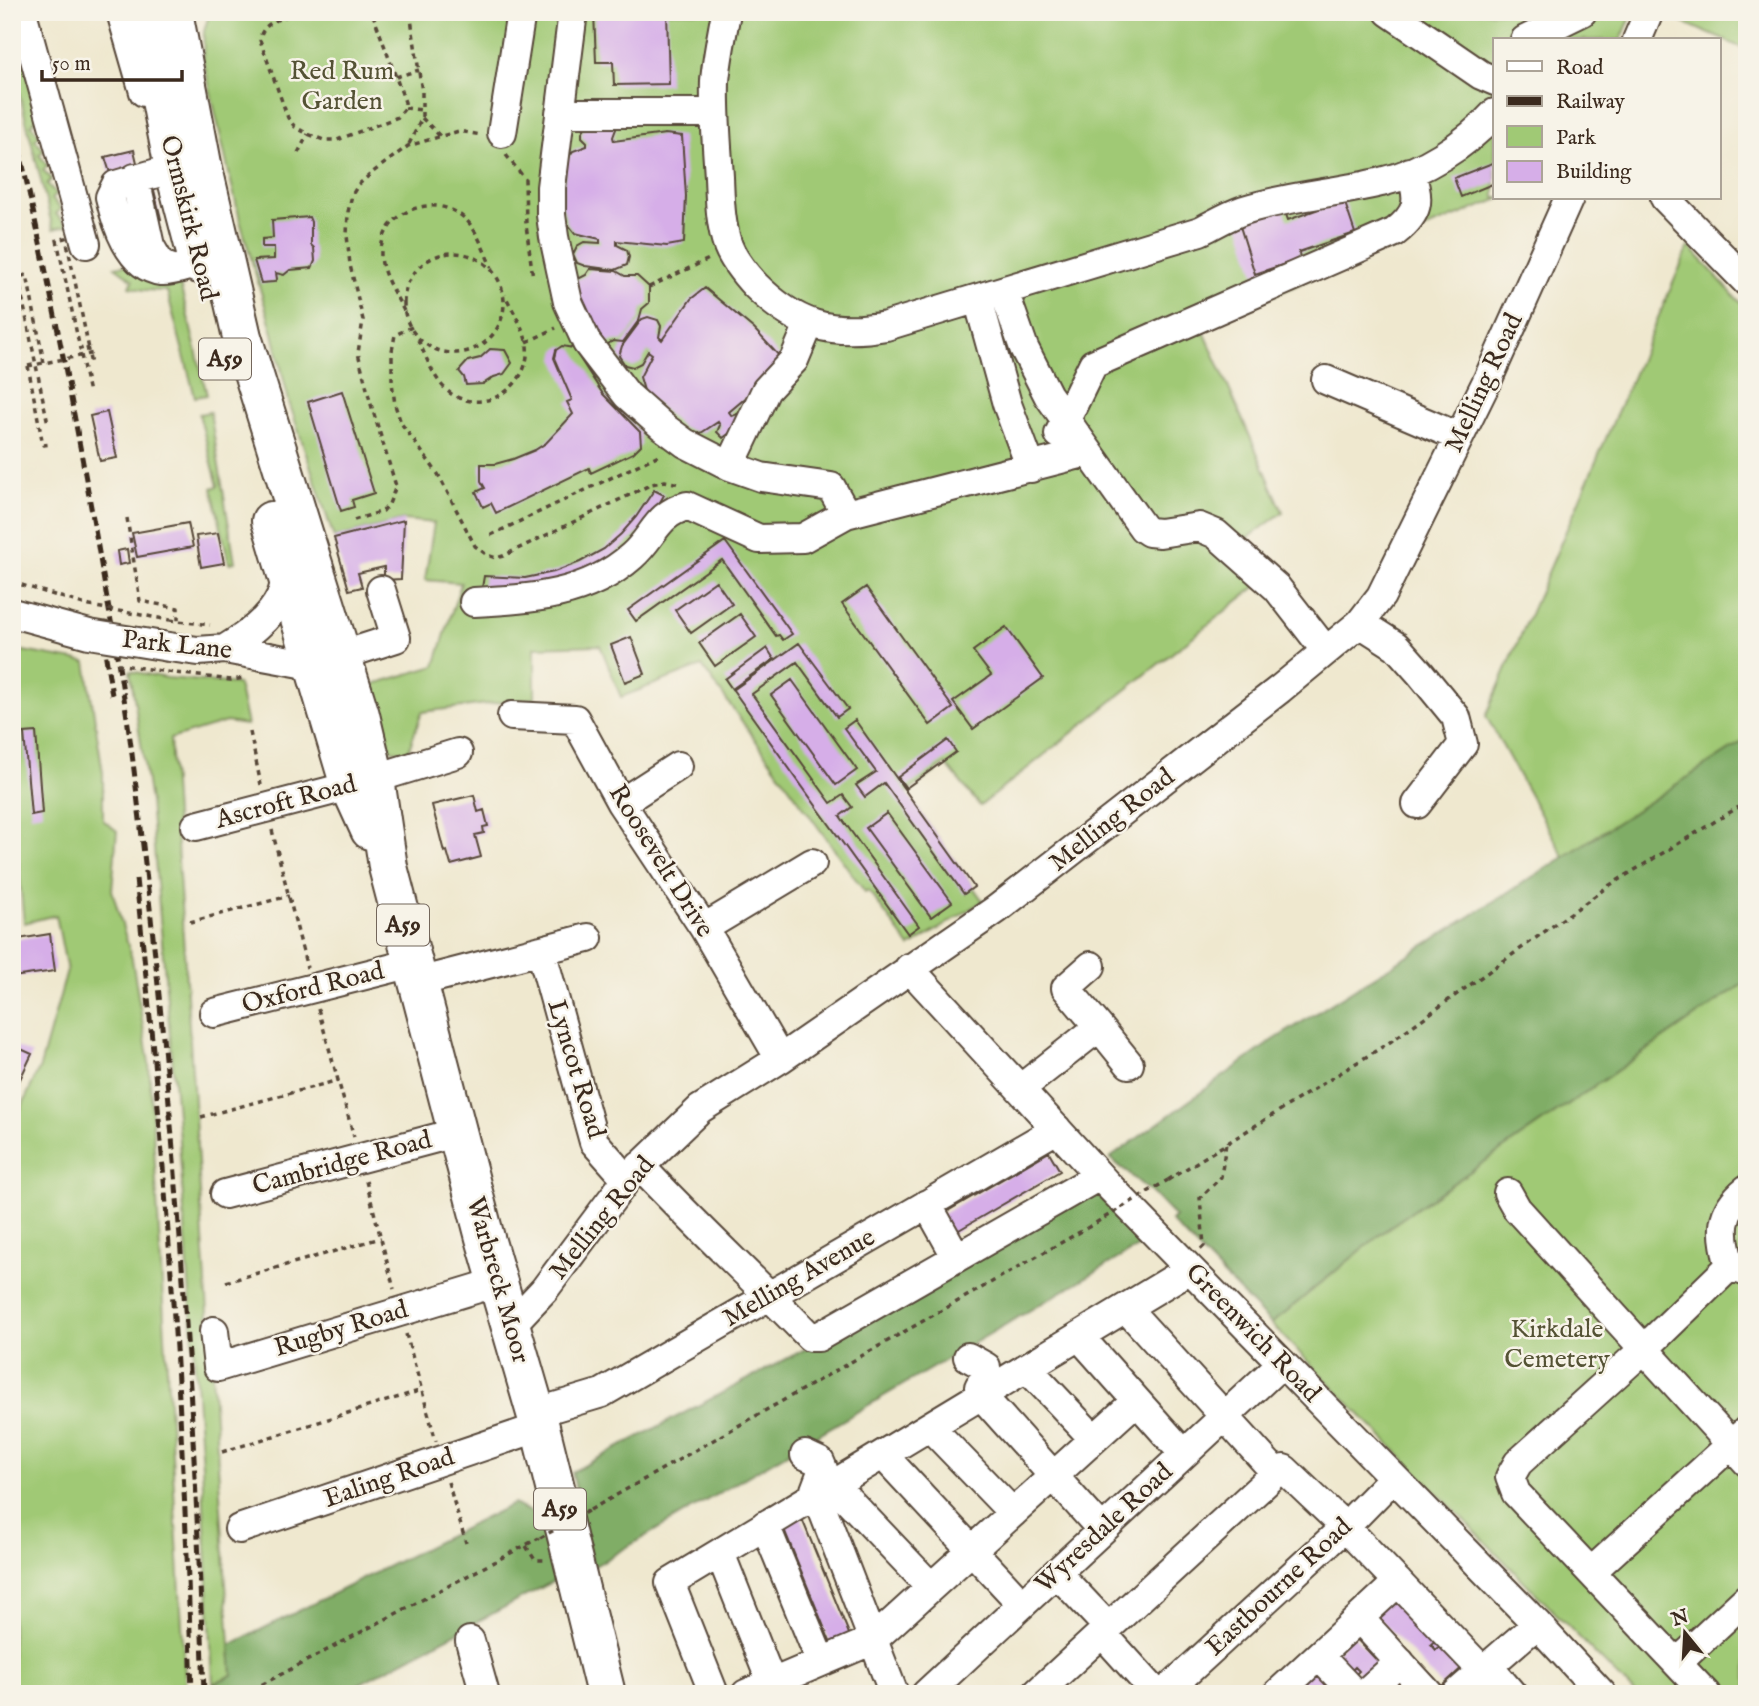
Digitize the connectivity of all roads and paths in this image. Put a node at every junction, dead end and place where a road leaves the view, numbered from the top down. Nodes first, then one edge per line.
1 (121, 12) edge
2 (144, 12) edge
3 (298, 12) edge
4 (372, 12) edge
5 (410, 12) edge
6 (521, 12) edge
7 (573, 12) edge
8 (726, 12) edge
9 (1389, 12) edge
10 (1582, 12) edge
11 (1649, 12) edge
12 (178, 19) edge
13 (27, 21) edge
14 (1529, 38) edge
15 (1638, 38) edge
16 (419, 70) junction
17 (1490, 73) edge
18 (396, 77) junction
19 (405, 108) junction
20 (422, 110) junction
21 (560, 113) junction
22 (715, 113) junction
23 (1493, 115) edge
24 (422, 118) junction
25 (308, 134) junction
26 (440, 136) junction
27 (496, 140) junction
28 (408, 146) junction
29 (298, 153) dead end
30 (171, 155) junction
31 (1410, 172) junction
32 (1568, 200) edge
33 (1667, 200) edge
34 (86, 244) dead end
35 (730, 250) junction
36 (188, 266) junction
37 (1743, 270) edge
38 (495, 273) junction
39 (533, 278) dead end
40 (649, 287) dead end
41 (503, 290) junction
42 (991, 295) junction
43 (405, 313) junction
44 (809, 324) junction
45 (411, 327) junction
46 (418, 340) junction
47 (81, 355) junction
48 (44, 363) junction
49 (91, 364) dead end
50 (1326, 380) dead end
51 (89, 393) dead end
52 (1066, 420) junction
53 (48, 424) dead end
54 (1460, 437) junction
55 (51, 444) dead end
56 (1088, 452) junction
57 (658, 456) dead end
58 (730, 466) junction
59 (1038, 466) junction
60 (682, 485) dead end
61 (846, 514) junction
62 (127, 518) dead end
63 (354, 520) dead end
64 (491, 535) dead end
65 (286, 574) junction
66 (12, 582) edge
67 (381, 590) dead end
68 (474, 602) dead end
69 (12, 613) edge
70 (177, 621) junction
71 (1360, 623) junction
72 (253, 632) junction
73 (169, 634) junction
74 (225, 649) junction
75 (1326, 651) junction
76 (327, 660) junction
77 (512, 716) dead end
78 (458, 753) dead end
79 (678, 766) dead end
80 (362, 783) junction
81 (1747, 802) edge
82 (621, 803) junction
83 (1417, 804) dead end
84 (196, 825) dead end
85 (811, 863) dead end
86 (290, 896) dead end
87 (190, 922) dead end
88 (704, 928) junction
89 (588, 938) dead end
90 (541, 950) junction
91 (1091, 966) dead end
92 (909, 968) junction
93 (416, 973) junction
94 (214, 1013) dead end
95 (1099, 1027) junction
96 (780, 1059) junction
97 (1129, 1064) dead end
98 (339, 1080) dead end
99 (1020, 1089) junction
100 (201, 1117) dead end
101 (1057, 1129) junction
102 (459, 1132) junction
103 (1226, 1143) junction
104 (634, 1173) junction
105 (1099, 1176) junction
106 (1747, 1189) edge
107 (1508, 1193) dead end
108 (225, 1194) dead end
109 (927, 1205) junction
110 (381, 1238) dead end
111 (956, 1256) junction
112 (1188, 1266) junction
113 (1738, 1269) edge
114 (226, 1282) dead end
115 (498, 1282) junction
116 (771, 1296) junction
117 (1126, 1308) junction
118 (511, 1325) junction
119 (214, 1331) dead end
120 (1079, 1336) junction
121 (1644, 1349) junction
122 (984, 1360) dead end
123 (1282, 1363) junction
124 (1027, 1368) junction
125 (422, 1390) dead end
126 (981, 1395) junction
127 (1136, 1401) junction
128 (1226, 1416) junction
129 (538, 1420) junction
130 (930, 1427) junction
131 (1094, 1439) junction
132 (1741, 1446) edge
133 (222, 1452) dead end
134 (1184, 1454) junction
135 (883, 1455) junction
136 (822, 1472) junction
137 (1276, 1473) junction
138 (1054, 1476) junction
139 (1393, 1478) junction
140 (1013, 1513) junction
141 (765, 1525) junction
142 (1345, 1527) junction
143 (239, 1529) dead end
144 (1102, 1530) junction
145 (972, 1550) junction
146 (720, 1553) junction
147 (1591, 1572) junction
148 (1057, 1573) junction
149 (1398, 1582) junction
150 (931, 1587) junction
151 (1747, 1598) edge
152 (1022, 1604) junction
153 (1360, 1619) junction
154 (1537, 1624) junction
155 (1105, 1630) junction
156 (873, 1640) junction
157 (470, 1641) dead end
158 (1319, 1656) junction
159 (821, 1662) junction
160 (1400, 1662) junction
161 (1676, 1663) junction
162 (1485, 1669) junction
163 (764, 1690) edge
164 (712, 1693) edge
165 (244, 1694) edge
166 (485, 1694) edge
167 (606, 1694) edge
168 (894, 1694) edge
169 (926, 1694) edge
170 (1036, 1694) edge
171 (1157, 1694) edge
172 (1163, 1694) edge
173 (1278, 1694) edge
174 (1354, 1694) edge
175 (1364, 1694) edge
176 (1429, 1694) edge
177 (1457, 1694) edge
178 (1512, 1694) edge
179 (1602, 1694) edge
180 (1706, 1694) edge

1 - 30 street
2 - 30 highway, Ormskirk Road / A59
3 - 25 path
4 - 18 path
5 - 16 path
6 - 27 street
7 - 21 street
8 - 22 street
9 - 17 street
10 - 14 street
11 - 15 street
12 - 76 highway, Ormskirk Road / A59
13 - 34 street
16 - 18 path
16 - 20 path
18 - 19 path
19 - 20 path
19 - 25 path
20 - 24 path
21 - 22 street
21 - 58 street
22 - 35 street
23 - 31 street
24 - 26 path
24 - 28 path
25 - 29 path
26 - 27 path
26 - 28 path
27 - 39 path
28 - 63 path
30 - 36 highway, Ormskirk Road / A59
30 - 36 street
31 - 42 street
31 - 52 street
32 - 54 street, Melling Road
33 - 37 street
35 - 40 path
35 - 44 street
36 - 65 highway, Ormskirk Road / A59
38 - 41 path
38 - 43 path
38 - 43 path
41 - 46 path
41 - 46 path
42 - 44 street
42 - 52 street
42 - 59 street
43 - 45 path
44 - 58 street
45 - 46 path
45 - 60 path
47 - 48 path, bridge
47 - 49 path, bridge
47 - 51 path
48 - 53 path
48 - 55 path, bridge
50 - 54 street
52 - 56 street
52 - 59 street
54 - 71 street, Melling Road
56 - 59 street
56 - 75 street
57 - 64 path
58 - 61 street
59 - 61 street
61 - 68 street
62 - 70 path
65 - 72 street
65 - 76 highway, Ormskirk Road / A59
66 - 73 path, bridge
67 - 76 street
69 - 73 street, Park Lane, bridge
70 - 72 path
70 - 73 path
71 - 75 street, Melling Road
71 - 83 street
72 - 74 street
73 - 74 street, Park Lane
74 - 76 street, Park Lane
75 - 92 street, Melling Road
76 - 80 highway, Warbreck Moor / A59
77 - 82 street, Roosevelt Drive
78 - 80 street, Ascroft Road
79 - 82 street
80 - 84 street, Ascroft Road
80 - 93 highway, Warbreck Moor / A59
81 - 103 path
82 - 88 street, Roosevelt Drive
85 - 88 street
86 - 87 path
88 - 96 street, Roosevelt Drive
89 - 90 street, Oxford Road
90 - 93 street, Oxford Road
90 - 104 street, Lyncot Road
91 - 95 street
92 - 96 street, Melling Road
92 - 99 street, Greenwich Road
93 - 94 street, Oxford Road
93 - 102 highway, Warbreck Moor / A59
95 - 97 street
95 - 99 street
96 - 104 street, Melling Road
98 - 100 path
99 - 101 street, Greenwich Road
101 - 105 street, Greenwich Road
101 - 109 street, Melling Avenue
102 - 108 street, Cambridge Road
102 - 115 highway, Warbreck Moor / A59
103 - 112 path
103 - 165 path, bridge
104 - 116 street, Lyncot Road
104 - 118 street, Melling Road
105 - 111 street, Lyncot Road
105 - 112 street, Greenwich Road
106 - 113 street
107 - 121 street
109 - 111 street
109 - 116 street, Melling Avenue
110 - 114 path
111 - 116 street, Lyncot Road
112 - 117 street
112 - 123 street, Greenwich Road
113 - 121 street
115 - 118 highway, Warbreck Moor / A59
115 - 119 street, Rugby Road
116 - 129 street, Melling Avenue
117 - 120 street
117 - 128 street
118 - 129 highway, Warbreck Moor / A59
120 - 124 street
120 - 127 street
121 - 132 street
121 - 147 street
122 - 126 street
123 - 128 street, Wyresdale Road
123 - 139 street, Greenwich Road
124 - 126 street
124 - 131 street
125 - 133 path
126 - 130 street
126 - 138 street
127 - 131 street
127 - 134 street
128 - 134 street, Wyresdale Road
128 - 137 street
129 - 143 street, Ealing Road
129 - 167 highway, Warbreck Moor / A59
130 - 135 street
130 - 140 street
131 - 138 street
132 - 147 street
134 - 144 street, Wyresdale Road
135 - 136 street
135 - 145 street
136 - 141 street
136 - 150 street
136 - 156 street
137 - 142 street
137 - 155 street
138 - 140 street
138 - 144 street
139 - 142 street, Eastbourne Road
139 - 154 street, Greenwich Road
140 - 145 street
141 - 146 street
141 - 159 street
142 - 149 street
142 - 172 street, Eastbourne Road
144 - 148 street, Wyresdale Road
145 - 150 street
145 - 152 street
146 - 163 street
146 - 164 street
147 - 161 street
148 - 152 street, Wyresdale Road
148 - 155 street
149 - 153 street
149 - 162 street
150 - 156 street
151 - 161 street
152 - 169 street, Wyresdale Road
153 - 158 street
153 - 160 street
154 - 162 street
154 - 179 street, Greenwich Road
155 - 170 street
155 - 171 street
156 - 159 street
156 - 168 street
157 - 166 street
158 - 173 street
158 - 174 street
159 - 163 street
160 - 175 street
160 - 176 street
161 - 180 street
162 - 177 street
162 - 178 street

